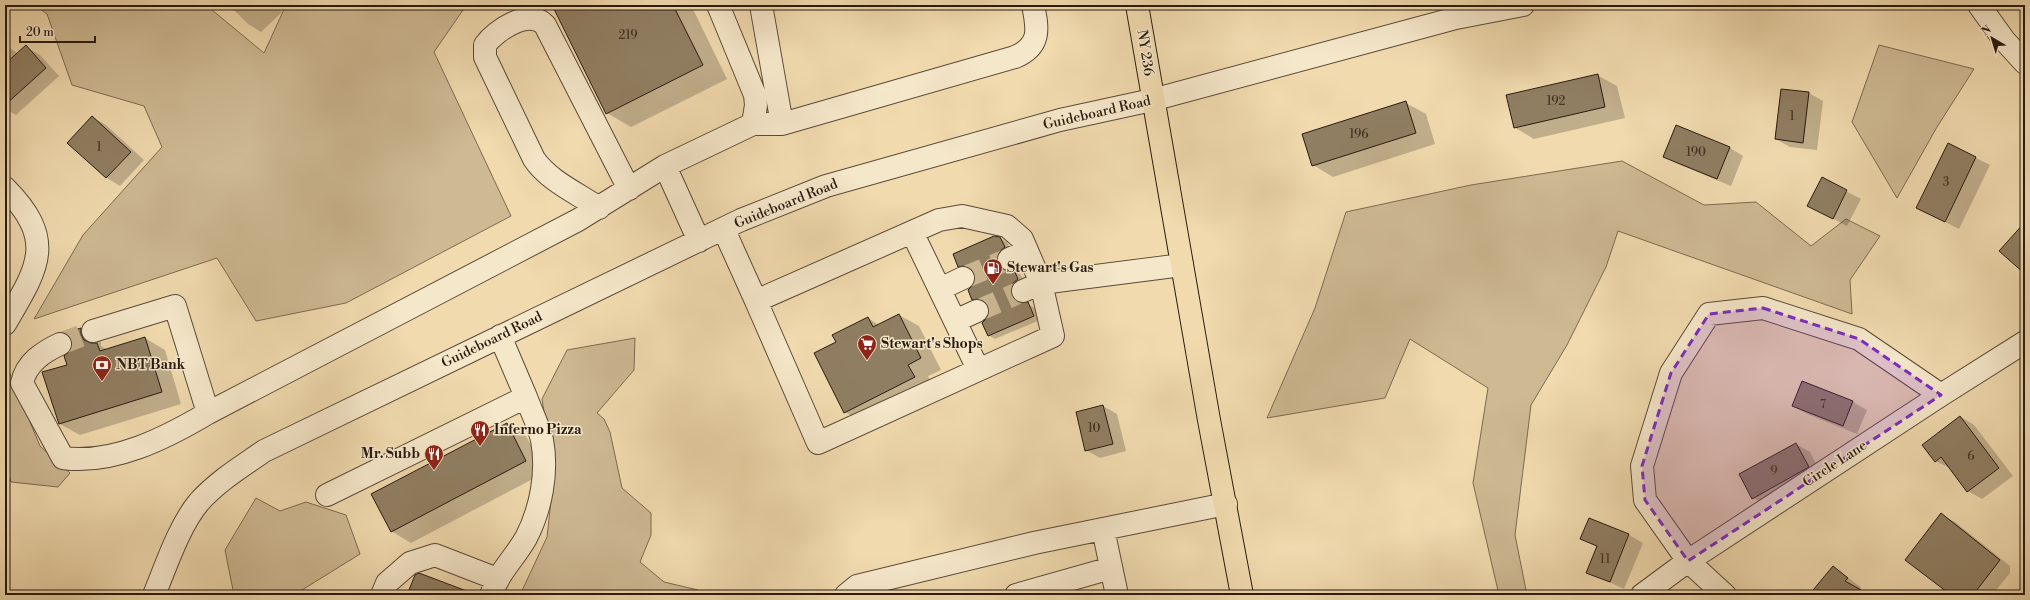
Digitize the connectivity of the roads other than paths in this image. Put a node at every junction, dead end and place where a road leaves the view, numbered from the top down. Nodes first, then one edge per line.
1 (718, 5) edge
2 (761, 5) edge
3 (1033, 5) edge
4 (1137, 5) edge
5 (1523, 5) edge
6 (1979, 5) edge
7 (2025, 63) edge
8 (1152, 100) junction
9 (753, 124) junction
10 (782, 124) junction
11 (665, 166) junction
12 (5, 188) edge
13 (629, 189) junction
14 (599, 208) junction
15 (724, 230) junction
16 (912, 232) junction
17 (698, 241) junction
18 (1182, 265) junction
19 (963, 278) tunnel mouth
20 (1032, 287) junction
21 (940, 289) junction
22 (756, 301) junction
23 (977, 311) tunnel mouth
24 (955, 321) junction
25 (5, 324) edge
26 (94, 331) tunnel mouth
27 (500, 336) junction
28 (2025, 342) edge
29 (60, 344) tunnel mouth
30 (978, 369) junction
31 (1941, 395) junction
32 (526, 397) junction
33 (208, 413) junction
34 (327, 495) dead end
35 (1226, 504) junction
36 (1103, 529) junction
37 (1688, 562) junction
38 (1111, 568) junction
39 (494, 587) edge
40 (387, 593) edge
41 (154, 595) edge
42 (846, 595) edge
43 (1016, 595) edge
44 (1117, 595) edge
45 (1242, 595) edge
46 (1642, 595) edge
47 (1724, 595) edge

1 - 9 street
2 - 10 street
3 - 10 street
4 - 8 main road, NY 236 / NY 236
5 - 8 street, Guideboard Road
6 - 7 street
8 - 15 street, Guideboard Road
8 - 18 main road, NY 236
9 - 10 street
9 - 11 street
11 - 13 street
11 - 17 street
12 - 25 street
13 - 14 street
13 - 14 street
14 - 33 street
15 - 17 street, Guideboard Road
15 - 22 street
16 - 20 street
16 - 21 street
16 - 22 street
17 - 27 street, Guideboard Road
18 - 20 street
18 - 35 main road, NY 236
19 - 21 street
20 - 30 street
21 - 24 street
22 - 30 street
23 - 24 street
24 - 30 street
26 - 33 street
27 - 32 street
27 - 41 street, Guideboard Road
28 - 31 street, Circle Lane
29 - 33 street
31 - 37 street, Circle Lane
31 - 37 street
32 - 34 street
32 - 39 street
35 - 36 street
35 - 45 main road, NY 236
36 - 38 street
36 - 42 street
37 - 46 street, Circle Lane
37 - 47 street
38 - 43 street
38 - 44 street
39 - 40 street

